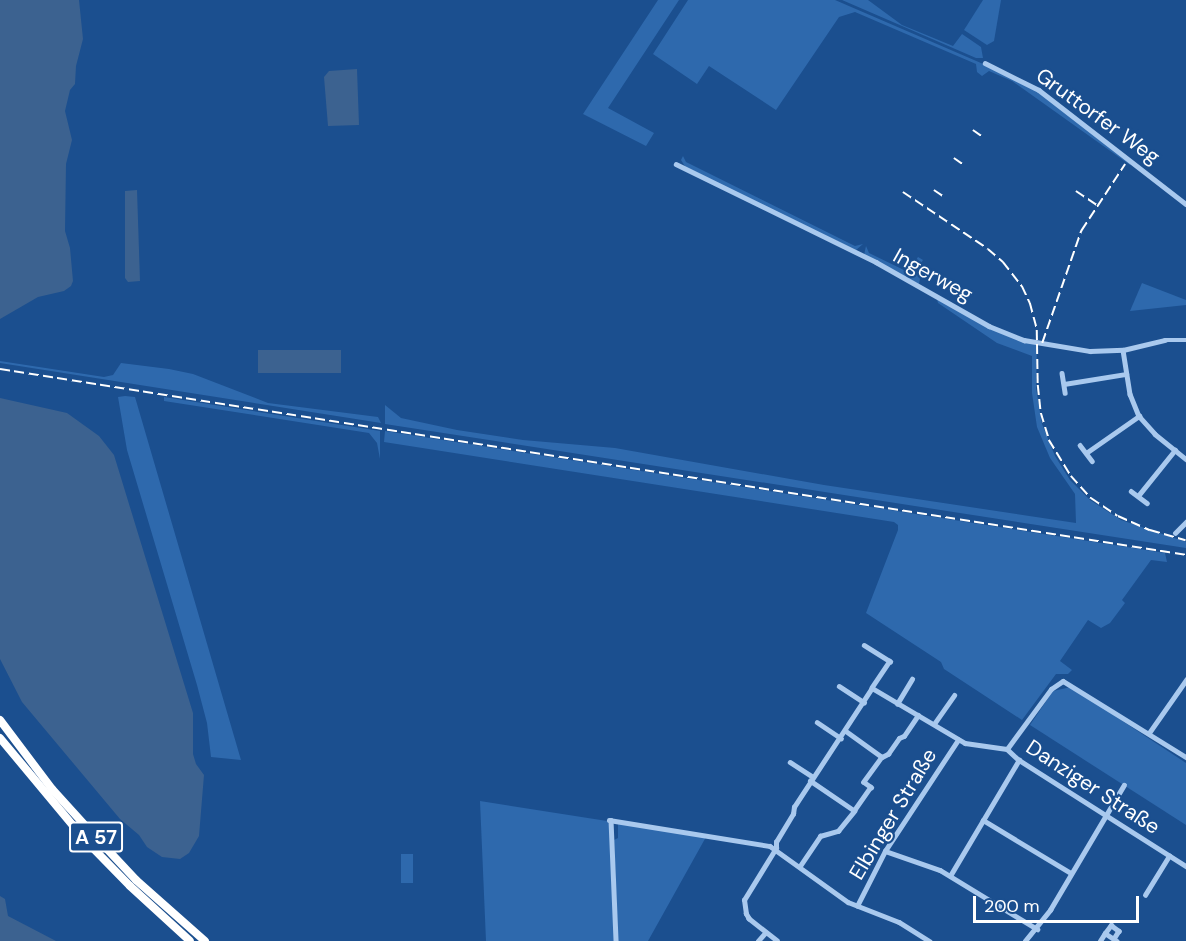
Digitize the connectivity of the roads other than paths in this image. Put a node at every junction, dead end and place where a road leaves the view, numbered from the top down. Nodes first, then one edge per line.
1 (985, 63) dead end
2 (676, 164) dead end
3 (1186, 204) edge
4 (1186, 340) edge
5 (1123, 350) junction
6 (1062, 374) dead end
7 (1126, 374) junction
8 (1064, 384) junction
9 (1065, 393) dead end
10 (1139, 416) junction
11 (1080, 445) dead end
12 (1175, 450) junction
13 (1086, 453) junction
14 (1186, 459) edge
15 (1092, 461) dead end
16 (1131, 491) dead end
17 (1138, 496) junction
18 (1147, 503) dead end
19 (1186, 524) edge
20 (1175, 533) dead end
21 (864, 645) dead end
22 (912, 679) dead end
23 (1186, 680) edge
24 (839, 686) dead end
25 (872, 688) junction
26 (954, 695) dead end
27 (864, 702) junction
28 (897, 704) junction
29 (918, 715) junction
30 (0, 720) edge
31 (817, 722) dead end
32 (934, 724) junction
33 (846, 731) junction
34 (1149, 733) junction
35 (0, 738) edge
36 (841, 738) junction
37 (958, 740) junction
38 (1007, 749) junction
39 (882, 757) junction
40 (1186, 757) edge
41 (1019, 760) junction
42 (790, 762) dead end
43 (812, 779) junction
44 (1124, 785) dead end
45 (854, 811) junction
46 (1106, 814) junction
47 (983, 820) junction
48 (776, 848) junction
49 (885, 851) junction
50 (1169, 856) junction
51 (800, 866) junction
52 (1186, 866) edge
53 (1071, 873) junction
54 (950, 876) junction
55 (1145, 894) dead end
56 (857, 906) junction
57 (1036, 929) junction
58 (765, 933) junction
59 (1105, 933) junction
60 (1115, 940) edge
61 (190, 941) edge
62 (205, 941) edge
63 (616, 941) edge
64 (758, 941) edge
65 (777, 941) edge
66 (930, 941) edge
67 (1025, 941) edge
68 (1100, 941) edge

1 - 3 street, Gruttorfer Weg
2 - 5 street, Ingerweg
4 - 5 street, Ingerweg
5 - 7 street
6 - 8 street
7 - 8 street
7 - 10 street
8 - 9 street
10 - 12 street
10 - 13 street
11 - 13 street
12 - 14 street
12 - 17 street
13 - 15 street
16 - 17 street
17 - 18 street
19 - 20 street
21 - 25 street
22 - 28 street
23 - 34 street
24 - 27 street
25 - 27 street
25 - 28 street, Danziger Straße
26 - 32 street
27 - 33 street
28 - 29 street, Danziger Straße
29 - 32 street, Danziger Straße
29 - 39 street
30 - 62 highway, A 57
31 - 36 street
32 - 37 street, Danziger Straße
33 - 36 street
33 - 39 street
34 - 38 street
34 - 40 street
35 - 61 highway, A 57
36 - 43 street
37 - 38 street, Danziger Straße
37 - 49 street, Elbinger Straße
38 - 41 street, Danziger Straße
39 - 45 street
41 - 46 street, Danziger Straße
41 - 47 street
42 - 43 street
43 - 45 street
43 - 48 street
44 - 46 street
45 - 51 street
46 - 50 street, Danziger Straße
46 - 53 street
47 - 53 street
47 - 54 street
48 - 51 street
48 - 58 street
48 - 63 street
49 - 54 street
49 - 56 street, Elbinger Straße
50 - 52 street, Danziger Straße
50 - 55 street, Danziger Straße
51 - 56 street
53 - 57 street
54 - 57 street
56 - 66 street
57 - 67 street
58 - 64 street
58 - 65 street
59 - 60 street
59 - 60 street
59 - 68 street

